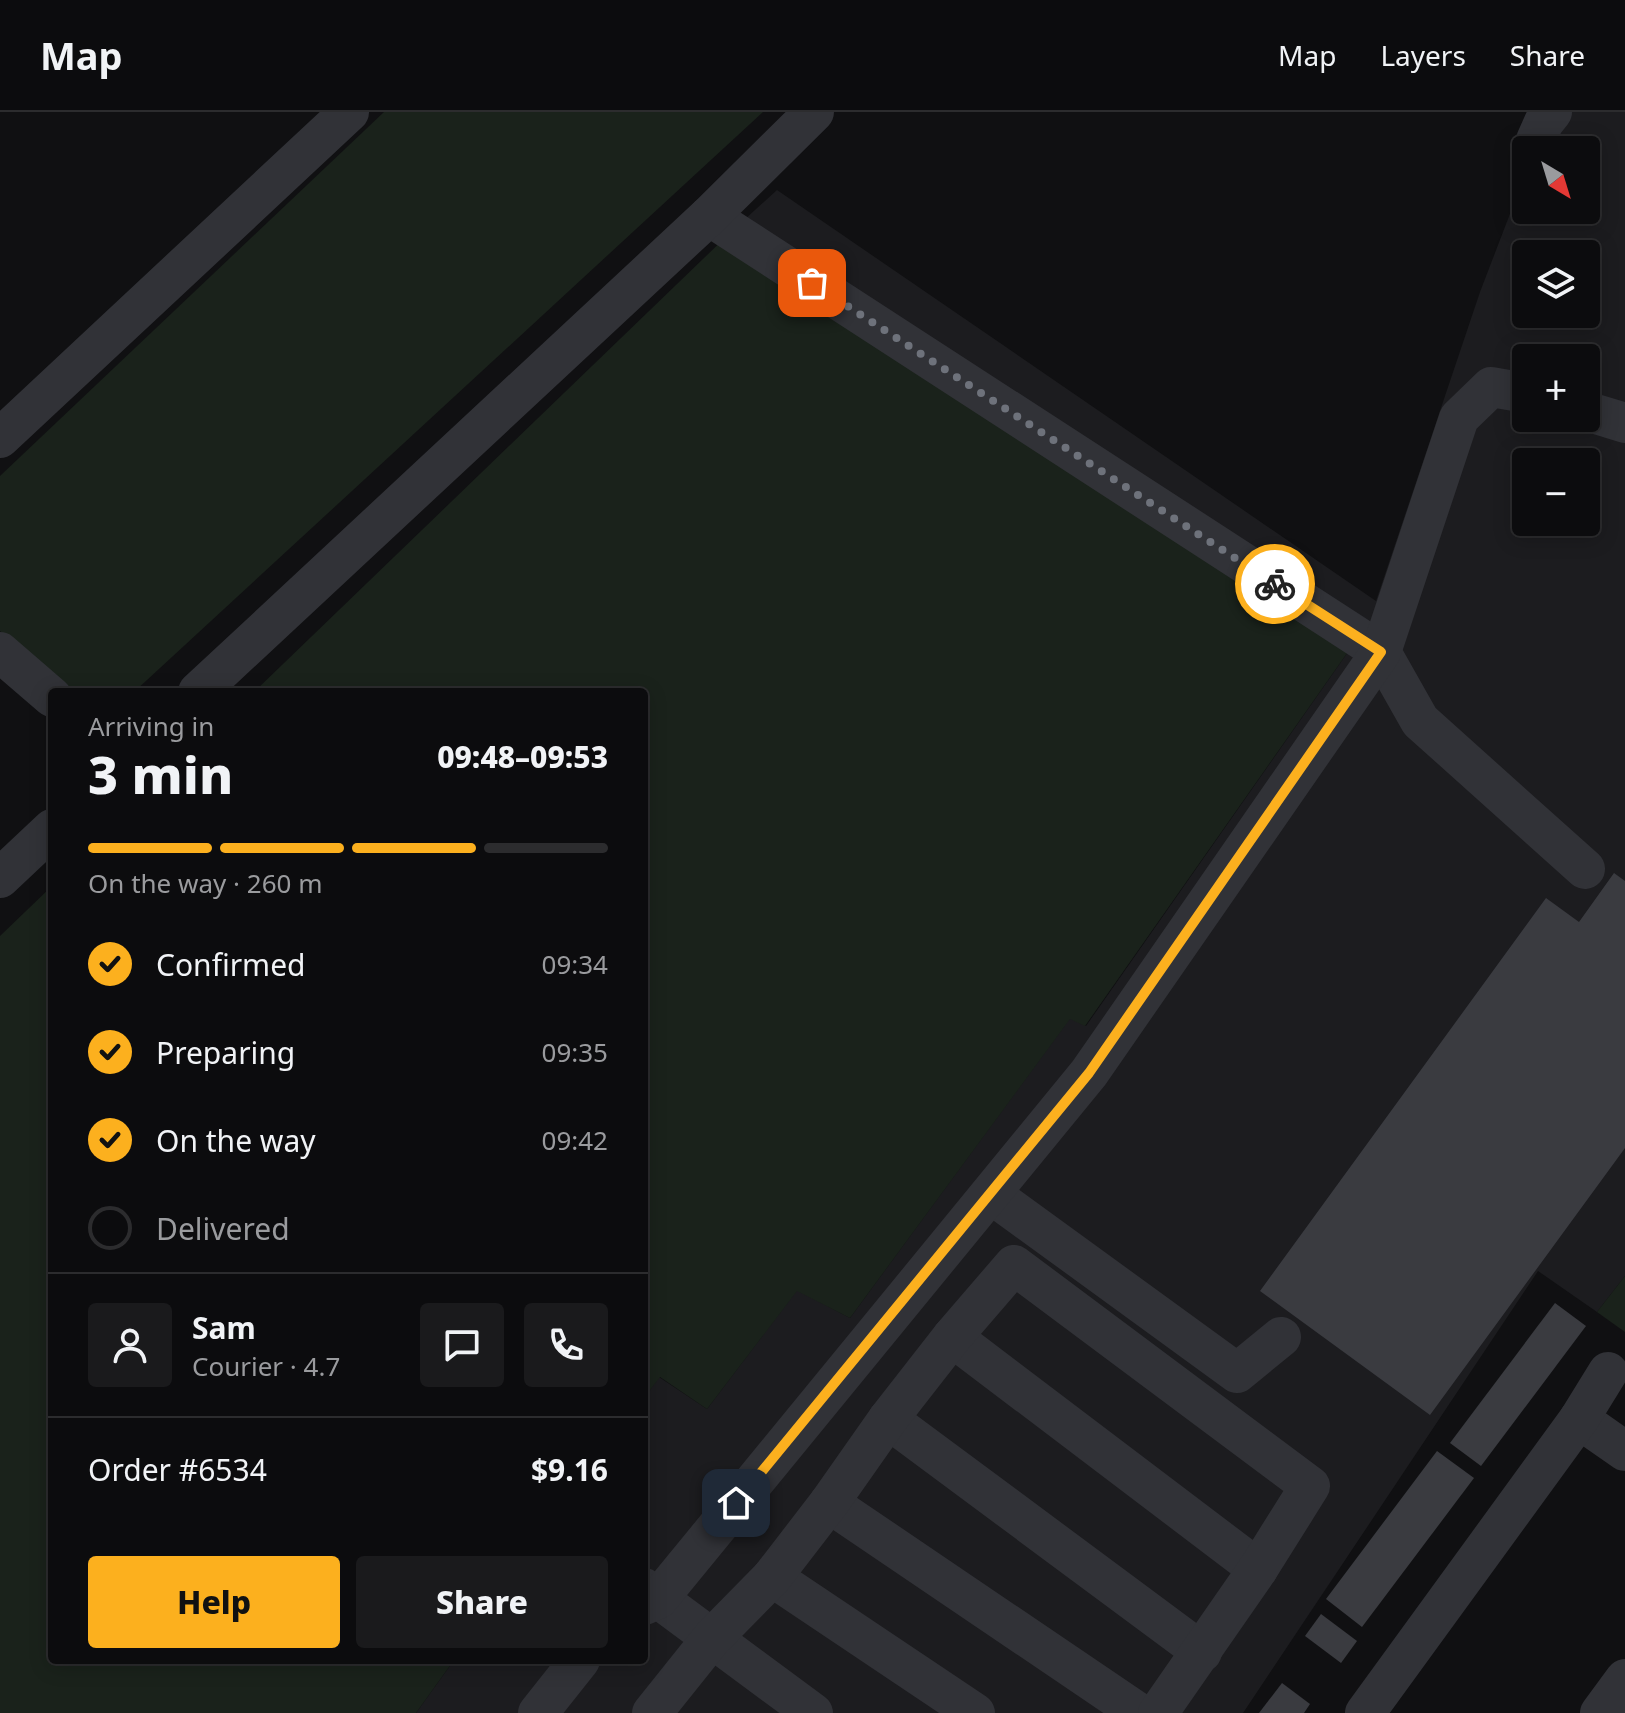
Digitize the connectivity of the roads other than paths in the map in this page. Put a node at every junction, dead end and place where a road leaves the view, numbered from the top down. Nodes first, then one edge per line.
1 (349, 112) edge
2 (814, 112) edge
3 (709, 216) junction
4 (1512, 391) edge
5 (1600, 415) edge
6 (1625, 423) edge
7 (0, 438) edge
8 (0, 652) edge
9 (1381, 652) junction
10 (202, 688) edge
11 (48, 694) edge
12 (48, 833) edge
13 (1585, 869) dead end
14 (0, 878) edge
15 (991, 1194) junction
16 (952, 1337) junction
17 (1281, 1337) dead end
18 (1608, 1372) dead end
19 (888, 1419) junction
20 (1579, 1419) junction
21 (1625, 1451) edge
22 (829, 1503) junction
23 (1258, 1569) junction
24 (772, 1577) junction
25 (649, 1597) edge
26 (712, 1638) junction
27 (1202, 1652) junction
28 (577, 1664) edge
29 (1625, 1679) edge
30 (764, 1700) edge
31 (538, 1713) edge
32 (652, 1713) edge
33 (813, 1713) edge
34 (975, 1713) edge
35 (1139, 1713) edge
36 (1158, 1713) edge
37 (1365, 1713) edge
38 (1600, 1713) edge

1 - 7 street
2 - 3 street
3 - 9 street
3 - 10 street
4 - 9 street
5 - 6 street
8 - 11 street
9 - 13 street
9 - 15 street
12 - 14 street
15 - 17 street
15 - 25 street
16 - 19 street
16 - 23 street
16 - 23 street
18 - 20 street
19 - 22 street
19 - 27 street
20 - 21 street
20 - 37 street
22 - 24 street
22 - 35 street
23 - 27 street
24 - 26 street
24 - 34 street
25 - 26 street
26 - 30 street
26 - 32 street
27 - 36 street
28 - 31 street
29 - 38 street
30 - 33 street

